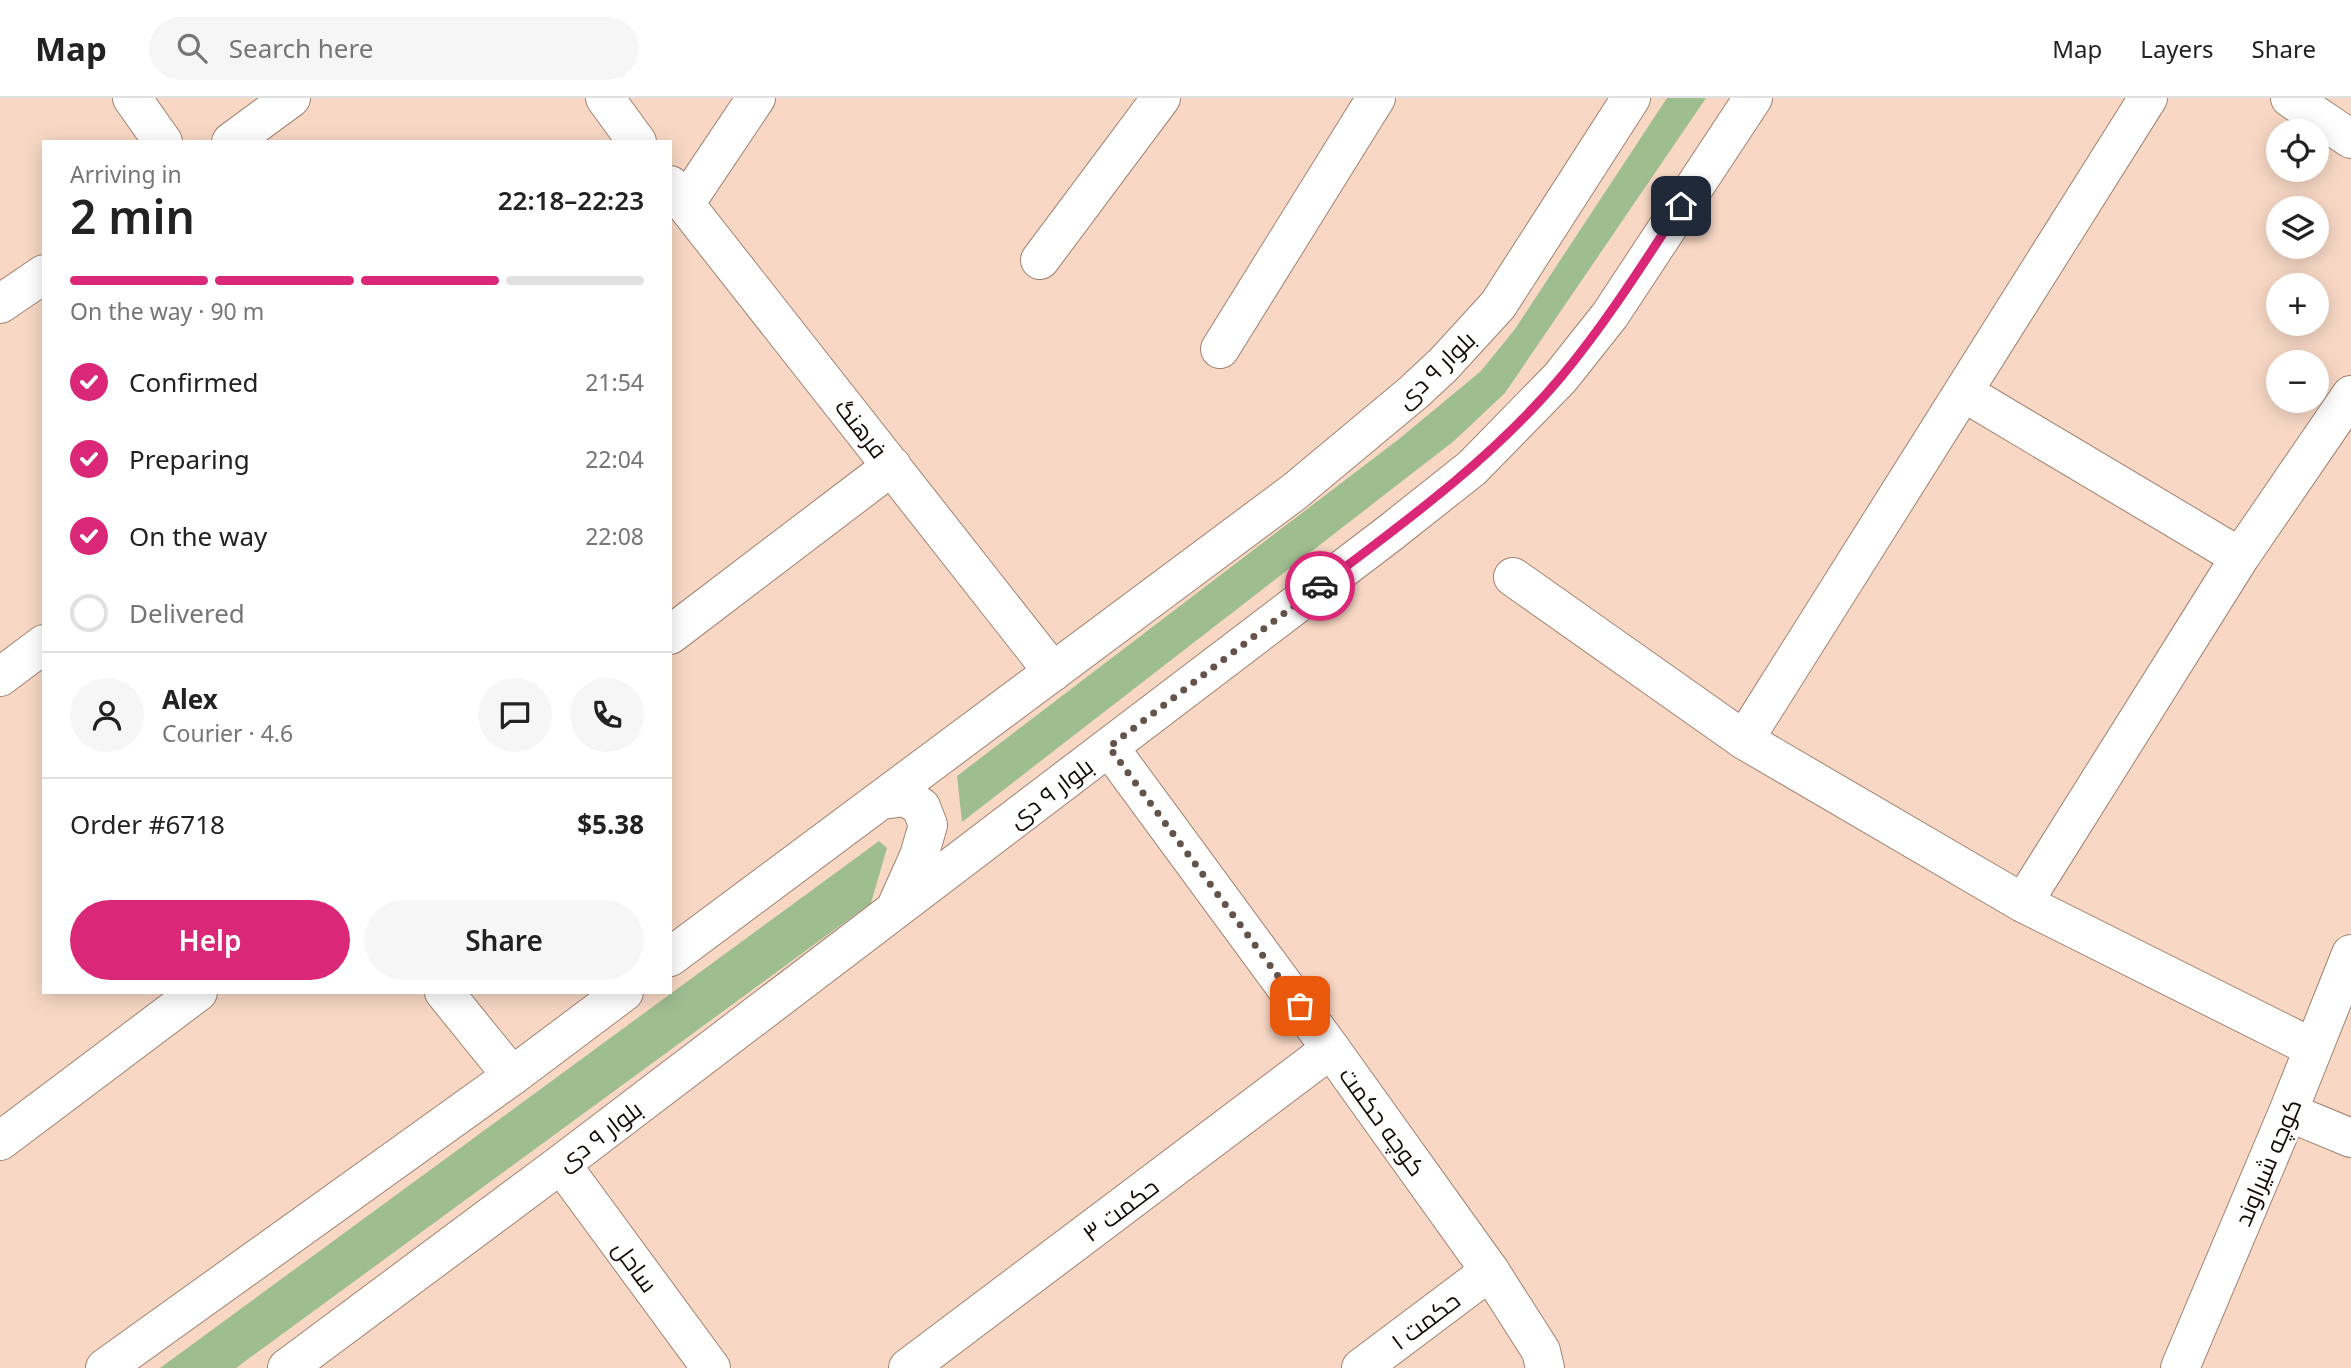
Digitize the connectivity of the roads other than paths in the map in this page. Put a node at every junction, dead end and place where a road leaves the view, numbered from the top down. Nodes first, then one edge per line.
1 (132, 98) edge
2 (291, 98) edge
3 (605, 98) edge
4 (756, 98) edge
5 (1161, 98) edge
6 (1376, 98) edge
7 (1632, 98) edge
8 (1753, 98) edge
9 (2148, 98) edge
10 (2290, 98) edge
11 (2351, 139) edge
12 (162, 140) edge
13 (234, 140) edge
14 (636, 140) edge
15 (678, 195) edge
16 (1040, 260) dead end
17 (42, 275) edge
18 (0, 304) edge
19 (1220, 349) dead end
20 (1964, 392) junction
21 (2351, 395) edge
22 (892, 466) junction
23 (2240, 557) junction
24 (1513, 577) dead end
25 (672, 633) edge
26 (42, 646) edge
27 (1054, 671) junction
28 (0, 677) edge
29 (1744, 740) junction
30 (1109, 747) junction
31 (882, 800) junction
32 (2023, 903) junction
33 (895, 910) junction
34 (2351, 954) edge
35 (672, 956) edge
36 (195, 994) edge
37 (446, 994) edge
38 (621, 994) edge
39 (2313, 1048) junction
40 (1331, 1049) junction
41 (512, 1076) junction
42 (2288, 1112) junction
43 (2351, 1138) edge
44 (0, 1141) edge
45 (561, 1164) junction
46 (1490, 1271) junction
47 (106, 1368) edge
48 (287, 1368) edge
49 (710, 1368) edge
50 (908, 1368) edge
51 (1361, 1368) edge
52 (1545, 1368) edge
53 (2180, 1368) edge

1 - 12 street
2 - 13 street
3 - 14 street
4 - 15 street
5 - 16 street
6 - 19 street
7 - 27 street, بلوار ۹ دی
8 - 30 street, بلوار ۹ دی
9 - 20 street
10 - 11 street
15 - 22 street, فرهنگ
17 - 18 street
20 - 23 street
20 - 29 street
21 - 23 street
22 - 25 street
22 - 27 street, فرهنگ
23 - 32 street
24 - 29 street
26 - 28 street
27 - 31 street, بلوار ۹ دی
29 - 32 street
30 - 33 street, بلوار ۹ دی
30 - 40 street, کوچه حکمت
31 - 33 street
31 - 35 street, بلوار ۹ دی
32 - 39 street
33 - 45 street, بلوار ۹ دی
34 - 39 street, کوچه شیراوند
36 - 44 street
37 - 41 street
38 - 41 street
39 - 42 street, کوچه شیراوند
40 - 46 street, کوچه حکمت
40 - 50 street, حکمت ۳
41 - 47 street
42 - 43 street
42 - 53 street, کوچه شیراوند
45 - 48 street, بلوار ۹ دی
45 - 49 street, ساحل
46 - 51 street, حکمت ۱
46 - 52 street, کوچه حکمت

